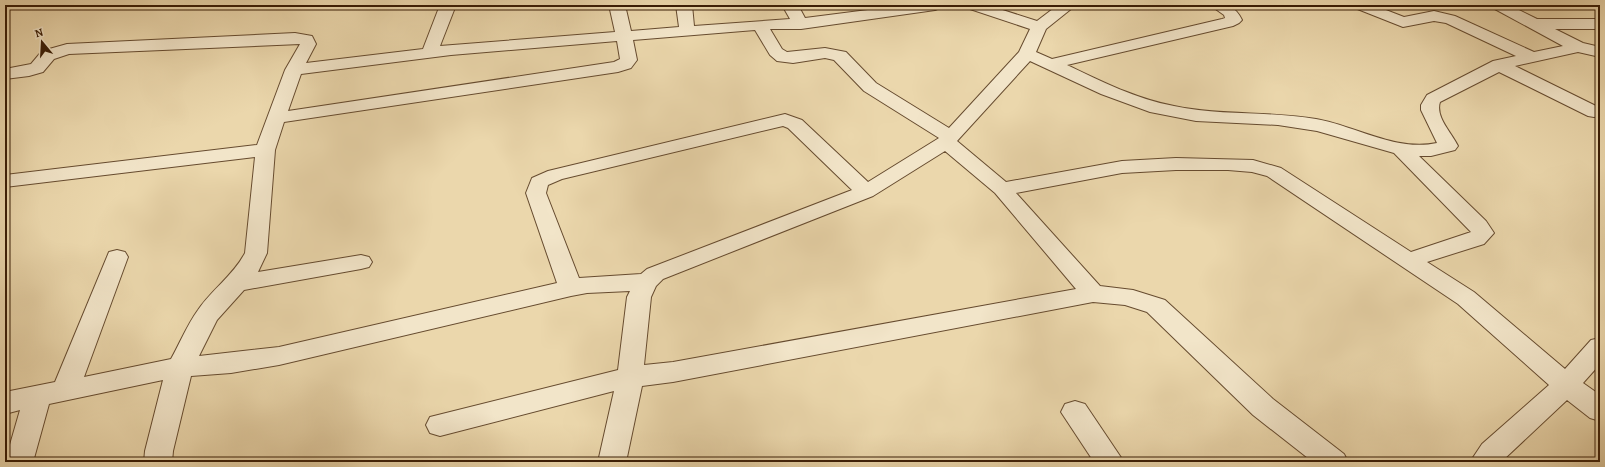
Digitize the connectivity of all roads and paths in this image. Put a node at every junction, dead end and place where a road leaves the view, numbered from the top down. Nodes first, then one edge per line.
1 (448, 5) edge
2 (617, 5) edge
3 (684, 5) edge
4 (790, 5) edge
5 (936, 5) edge
6 (972, 5) edge
7 (1068, 5) edge
8 (1218, 5) edge
9 (1360, 5) edge
10 (1498, 5) edge
11 (801, 24) junction
12 (1534, 24) junction
13 (1600, 24) edge
14 (760, 25) junction
15 (1039, 27) junction
16 (687, 31) junction
17 (623, 37) junction
18 (1578, 47) junction
19 (1600, 52) edge
20 (430, 54) junction
21 (1028, 54) junction
22 (1531, 57) junction
23 (1051, 64) junction
24 (1499, 65) junction
25 (294, 70) junction
26 (5, 74) edge
27 (1594, 112) dead end
28 (276, 118) junction
29 (948, 140) junction
30 (1401, 149) junction
31 (265, 150) junction
32 (5, 181) edge
33 (1002, 189) junction
34 (866, 192) junction
35 (118, 257) dead end
36 (1409, 260) junction
37 (361, 262) dead end
38 (237, 282) junction
39 (647, 282) junction
40 (571, 288) junction
41 (1093, 294) junction
42 (1600, 347) edge
43 (180, 368) junction
44 (630, 377) junction
45 (1566, 385) junction
46 (65, 391) junction
47 (38, 396) junction
48 (5, 403) edge
49 (1600, 410) edge
50 (1076, 412) dead end
51 (440, 425) dead end
52 (19, 462) edge
53 (158, 462) edge
54 (612, 462) edge
55 (1110, 462) edge
56 (1334, 462) edge
57 (1484, 462) edge

1 - 20 street
2 - 17 street
3 - 16 street
4 - 11 street
5 - 11 street
6 - 15 street
7 - 15 street
8 - 23 street
9 - 22 street
10 - 12 street
11 - 14 street
12 - 13 street
12 - 18 street
14 - 16 street
14 - 29 street
15 - 21 street
16 - 17 street
17 - 20 street
17 - 28 street
18 - 19 street
18 - 22 street
20 - 25 street
21 - 23 street
21 - 29 street
22 - 24 street
23 - 30 street
24 - 27 street
24 - 30 street
25 - 26 street
25 - 28 street
28 - 31 street
29 - 33 street
29 - 34 street
30 - 36 street
31 - 32 street
31 - 38 street
33 - 36 street
33 - 41 street
34 - 39 street
34 - 40 street
35 - 46 street
36 - 45 street
37 - 38 street
38 - 43 street
39 - 40 street
39 - 44 street
40 - 43 street
41 - 44 street
41 - 56 street
42 - 45 street
43 - 46 street
43 - 53 street
44 - 51 street
44 - 54 street
45 - 49 street
45 - 57 street
46 - 47 street
47 - 48 street
47 - 52 street
50 - 55 street

